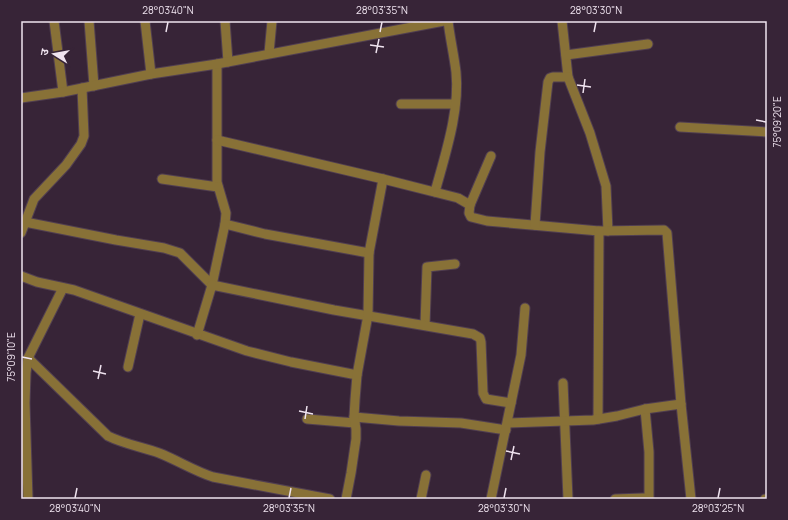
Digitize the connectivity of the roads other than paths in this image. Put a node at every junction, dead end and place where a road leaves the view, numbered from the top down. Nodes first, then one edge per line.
1 (54, 21) edge
2 (89, 21) edge
3 (145, 21) edge
4 (225, 21) edge
5 (272, 21) edge
6 (444, 21) edge
7 (448, 21) edge
8 (562, 21) edge
9 (395, 26) edge
10 (648, 44) dead end
11 (269, 53) junction
12 (566, 55) junction
13 (228, 62) junction
14 (217, 64) junction
15 (151, 74) junction
16 (568, 77) junction
17 (94, 86) junction
18 (82, 88) junction
19 (64, 92) junction
20 (21, 98) edge
21 (401, 104) dead end
22 (455, 104) junction
23 (680, 127) dead end
24 (767, 132) edge
25 (217, 140) junction
26 (491, 156) dead end
27 (162, 179) dead end
28 (383, 179) junction
29 (218, 187) junction
30 (435, 192) junction
31 (34, 199) junction
32 (470, 205) junction
33 (21, 212) edge
34 (25, 222) junction
35 (225, 224) junction
36 (535, 225) junction
37 (603, 231) junction
38 (21, 233) edge
39 (369, 253) junction
40 (455, 264) dead end
41 (21, 276) edge
42 (212, 285) junction
43 (63, 288) junction
44 (525, 308) dead end
45 (140, 314) junction
46 (368, 315) junction
47 (425, 325) junction
48 (198, 335) junction
49 (28, 358) junction
50 (128, 367) dead end
51 (357, 375) junction
52 (563, 383) dead end
53 (511, 403) junction
54 (681, 404) junction
55 (645, 409) junction
56 (307, 419) dead end
57 (598, 419) junction
58 (355, 420) junction
59 (564, 420) junction
60 (507, 427) junction
61 (426, 475) dead end
62 (28, 499) edge
63 (330, 499) edge
64 (346, 499) edge
65 (421, 499) edge
66 (491, 499) edge
67 (568, 499) edge
68 (615, 499) edge
69 (648, 499) edge
70 (691, 499) edge

1 - 19 street
2 - 17 street
3 - 15 street
4 - 13 street
5 - 11 street
6 - 9 street
7 - 22 street
8 - 12 street
9 - 11 street
10 - 12 street
11 - 13 street
12 - 16 street
13 - 14 street
14 - 15 street
14 - 25 street
15 - 17 street
16 - 36 street
16 - 37 street
17 - 18 street
18 - 19 street
18 - 31 street
19 - 20 street
21 - 22 street
22 - 30 street
23 - 24 street
25 - 28 street
25 - 29 street
26 - 32 street
27 - 29 street
28 - 30 street
28 - 39 street
29 - 35 street
30 - 32 street
31 - 33 street
31 - 34 street
32 - 36 street
34 - 38 street
34 - 42 street
35 - 39 street
35 - 42 street
36 - 37 street
37 - 54 street
37 - 57 street
39 - 46 street
40 - 47 street
41 - 43 street
42 - 46 street
42 - 48 street
43 - 45 street
43 - 49 street
44 - 53 street
45 - 48 street
45 - 50 street
46 - 47 street
46 - 51 street
47 - 53 street
48 - 51 street
49 - 62 street
49 - 63 street
51 - 58 street
52 - 59 street
53 - 60 street
54 - 55 street
54 - 70 street
55 - 57 street
55 - 69 street
56 - 58 street
57 - 59 street
58 - 60 street
58 - 64 street
59 - 60 street
59 - 67 street
60 - 66 street
61 - 65 street
68 - 69 street

